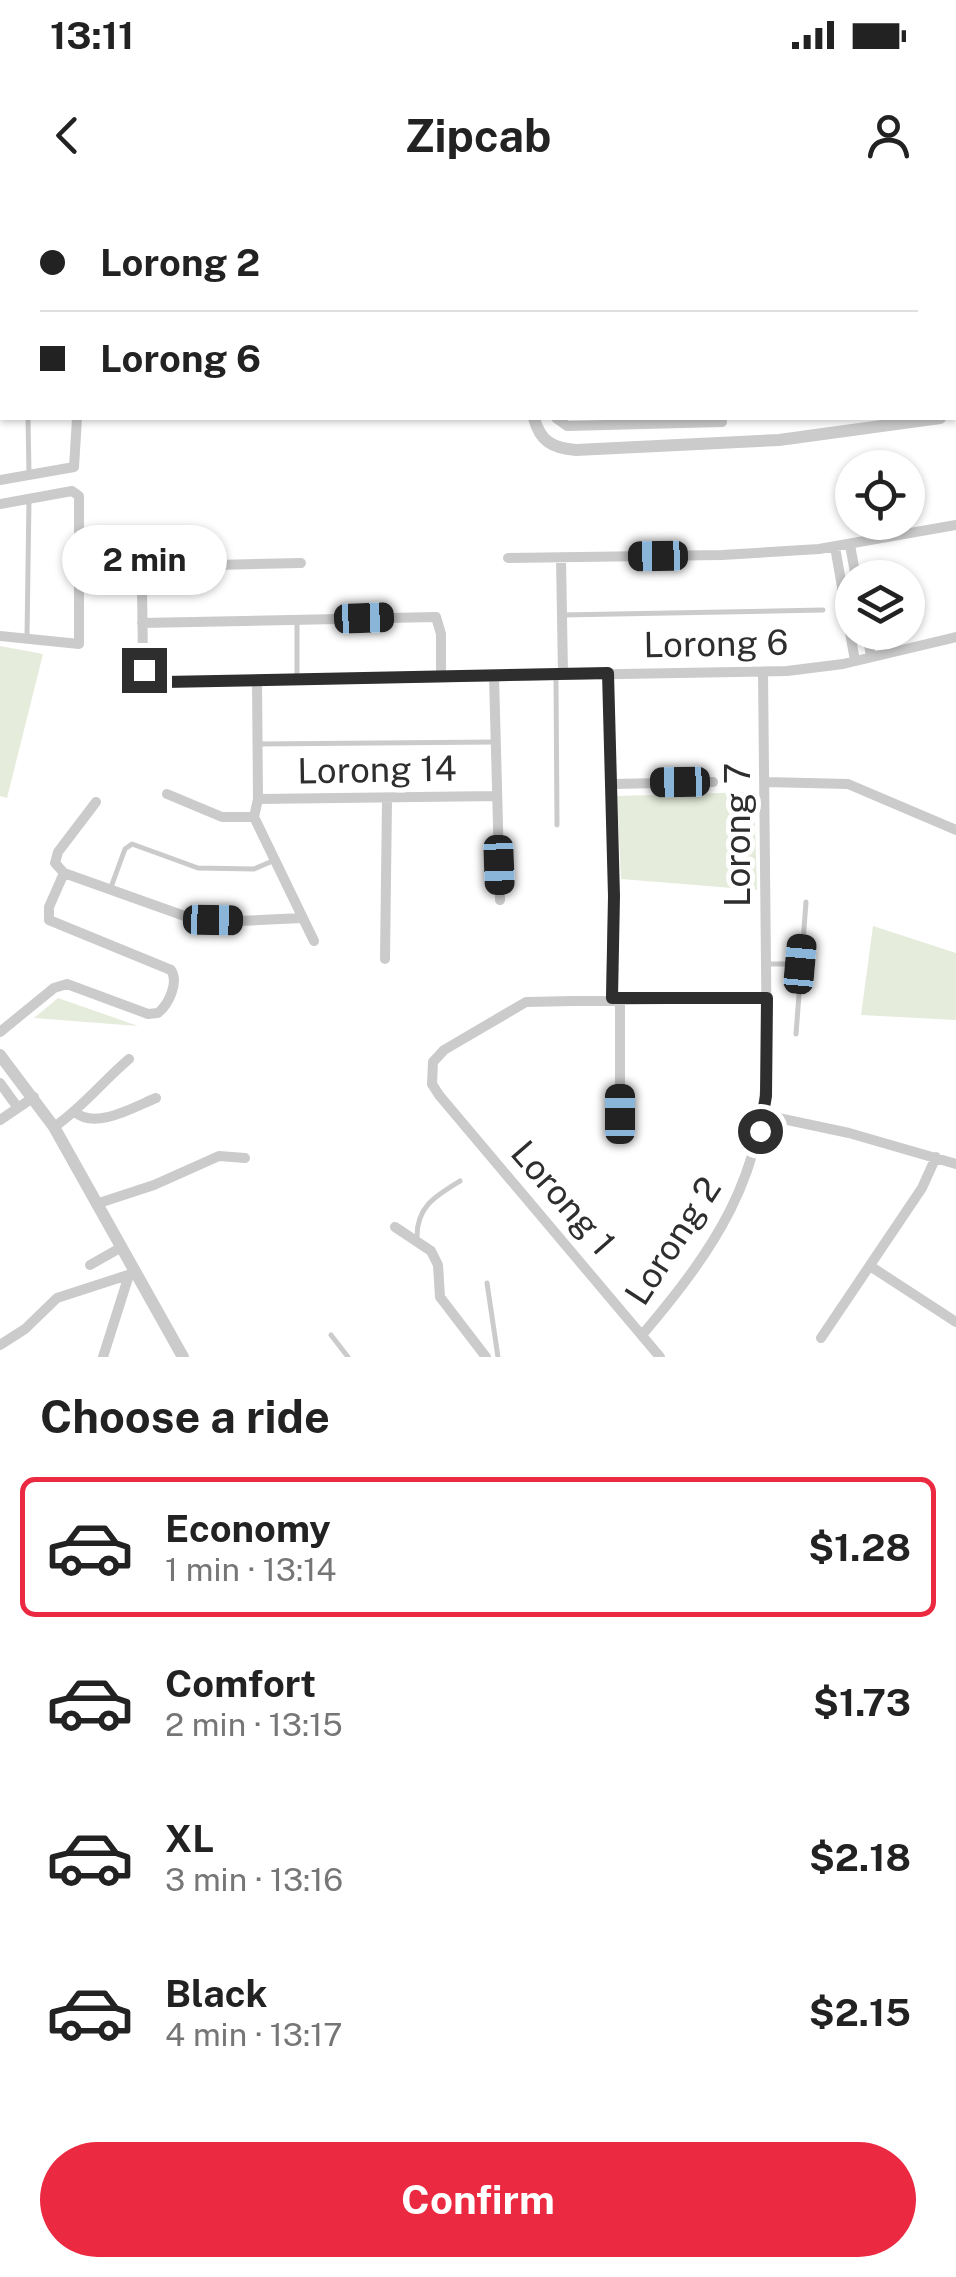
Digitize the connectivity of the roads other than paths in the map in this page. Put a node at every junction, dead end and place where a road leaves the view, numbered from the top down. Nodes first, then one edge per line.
1 (28, 420) edge
2 (76, 420) edge
3 (535, 420) edge
4 (559, 420) edge
5 (669, 420) edge
6 (722, 420) edge
7 (830, 420) edge
8 (927, 420) edge
9 (830, 435) junction
10 (723, 445) junction
11 (29, 477) junction
12 (0, 480) edge
13 (30, 499) junction
14 (0, 504) edge
15 (956, 526) edge
16 (850, 546) junction
17 (835, 548) junction
18 (508, 558) dead end
19 (561, 558) junction
20 (853, 560) edge
21 (301, 563) dead end
22 (823, 610) dead end
23 (562, 615) junction
24 (297, 620) junction
25 (142, 623) junction
26 (0, 636) edge
27 (956, 638) edge
28 (28, 640) junction
29 (870, 650) edge
30 (871, 657) junction
31 (855, 661) junction
32 (764, 672) junction
33 (608, 673) junction
34 (560, 674) junction
35 (494, 676) junction
36 (441, 677) junction
37 (297, 680) junction
38 (257, 681) junction
39 (496, 742) junction
40 (258, 744) junction
41 (714, 782) dead end
42 (766, 782) junction
43 (611, 784) junction
44 (167, 794) dead end
45 (497, 796) junction
46 (258, 799) junction
47 (387, 800) junction
48 (96, 802) dead end
49 (254, 817) junction
50 (557, 826) dead end
51 (956, 830) edge
52 (275, 860) junction
53 (64, 873) junction
54 (110, 890) junction
55 (500, 900) dead end
56 (806, 902) dead end
57 (302, 918) junction
58 (314, 941) dead end
59 (385, 959) dead end
60 (766, 964) junction
61 (800, 964) junction
62 (616, 998) junction
63 (767, 998) junction
64 (2, 1025) edge
65 (796, 1034) dead end
66 (0, 1055) edge
67 (129, 1059) dead end
68 (0, 1083) edge
69 (34, 1098) junction
70 (156, 1098) dead end
71 (18, 1108) junction
72 (75, 1112) junction
73 (620, 1114) dead end
74 (764, 1116) junction
75 (0, 1120) edge
76 (54, 1127) junction
77 (936, 1156) junction
78 (244, 1158) dead end
79 (956, 1164) edge
80 (460, 1180) dead end
81 (96, 1204) junction
82 (395, 1227) dead end
83 (417, 1238) junction
84 (120, 1248) junction
85 (90, 1265) dead end
86 (870, 1266) junction
87 (131, 1274) junction
88 (487, 1283) dead end
89 (956, 1322) edge
90 (331, 1334) dead end
91 (642, 1335) junction
92 (821, 1338) dead end
93 (0, 1345) edge
94 (104, 1357) edge
95 (183, 1357) edge
96 (348, 1357) edge
97 (486, 1357) edge
98 (498, 1357) edge
99 (660, 1357) edge

1 - 11 lane
2 - 11 street
3 - 10 street
4 - 5 street
5 - 6 street
6 - 10 street
7 - 9 street
8 - 9 street
9 - 10 street
11 - 12 street
13 - 14 street
13 - 28 lane
13 - 28 street
15 - 16 street
16 - 17 street
16 - 20 street
17 - 19 street
17 - 31 street
18 - 19 street
19 - 23 street
21 - 25 street, Lorong 6
22 - 23 lane
23 - 34 street
24 - 25 street
24 - 36 street
24 - 37 lane
25 - 38 street, Lorong 6
26 - 28 street
27 - 30 street, Lorong 6
29 - 30 street
30 - 31 street, Lorong 6
31 - 32 street, Lorong 6
32 - 33 street, Lorong 6
32 - 42 street, Lorong 7
33 - 34 street, Lorong 6
33 - 43 street
34 - 35 street, Lorong 6
34 - 50 lane
35 - 36 street, Lorong 6
35 - 39 street
36 - 37 street, Lorong 6
37 - 38 street, Lorong 6
38 - 40 street
39 - 40 lane
39 - 45 street
40 - 46 street
41 - 43 street
42 - 51 street
42 - 60 street, Lorong 7
43 - 62 street
44 - 49 street, Lorong 14
45 - 47 street, Lorong 14
45 - 55 street
46 - 47 street, Lorong 14
46 - 49 street
47 - 59 street
48 - 53 street
49 - 52 street
52 - 54 lane
52 - 57 street
53 - 54 street
53 - 64 street
54 - 57 street
56 - 61 lane
57 - 58 street
60 - 61 lane
60 - 63 street, Lorong 7
61 - 65 lane
62 - 63 street
62 - 73 street
62 - 91 street, Lorong 1
63 - 74 street, Lorong 2
66 - 69 street
67 - 72 street
68 - 71 street
69 - 71 street
69 - 76 street
70 - 72 street
71 - 75 street
72 - 76 street
74 - 77 street
74 - 91 street, Lorong 2
76 - 81 street
77 - 79 street
77 - 86 street
78 - 81 street
80 - 83 lane
81 - 84 street
82 - 83 street
83 - 97 street
84 - 85 street
84 - 87 street
86 - 89 street
86 - 92 street
87 - 93 street
87 - 94 street
87 - 95 street
88 - 98 lane
90 - 96 lane
91 - 99 street, Lorong 1

